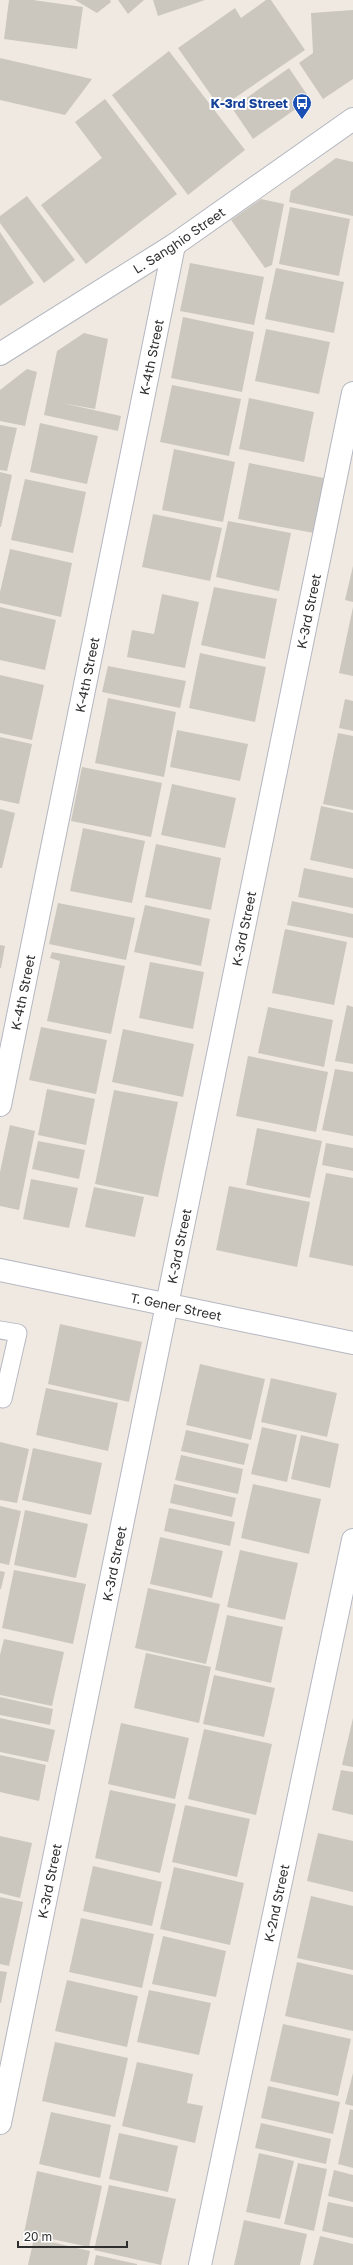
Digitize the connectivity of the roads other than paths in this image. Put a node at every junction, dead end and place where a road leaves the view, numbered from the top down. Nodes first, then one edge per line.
1 (353, 119) edge
2 (174, 245) junction
3 (0, 354) edge
4 (353, 393) edge
5 (0, 1105) edge
6 (0, 1270) edge
7 (168, 1305) junction
8 (0, 1330) edge
9 (353, 1343) edge
10 (3, 1398) dead end
11 (353, 1540) edge
12 (0, 2123) edge
13 (200, 2265) edge

1 - 2 street, L. Sanghio Street
2 - 3 street, L. Sanghio Street
2 - 5 street, K-4th Street
4 - 7 street, K-3rd Street
6 - 7 street, T. Gener Street
7 - 9 street, T. Gener Street
7 - 12 street, K-3rd Street
8 - 10 lane
11 - 13 street, K-2nd Street

